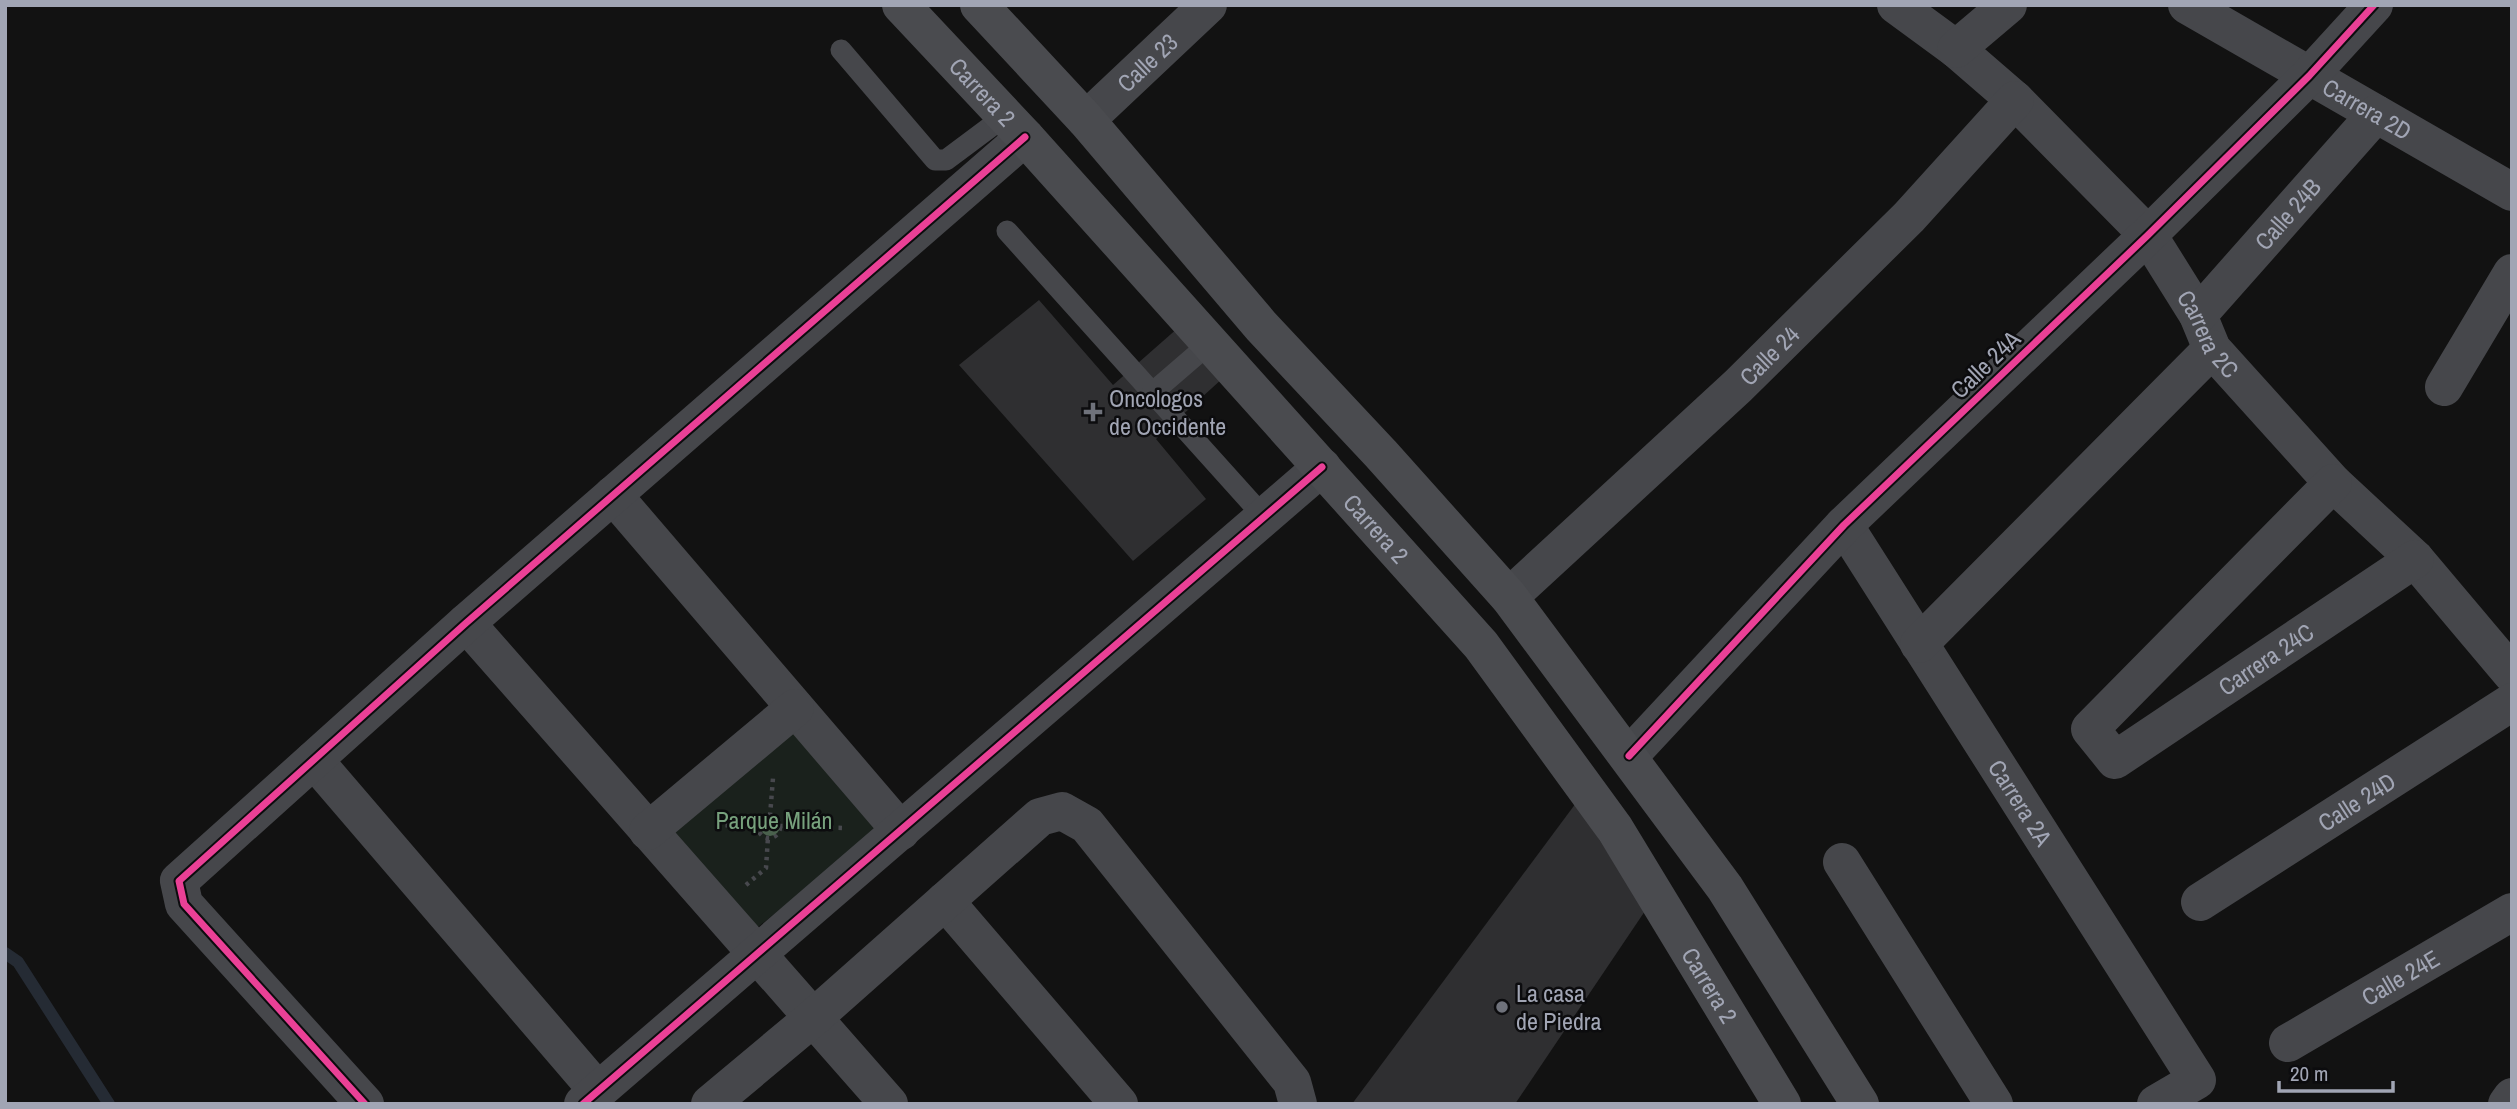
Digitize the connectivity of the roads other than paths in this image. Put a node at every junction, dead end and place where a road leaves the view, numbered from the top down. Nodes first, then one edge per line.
1 (901, 5) edge
2 (979, 5) edge
3 (1208, 5) edge
4 (1896, 5) edge
5 (2008, 5) edge
6 (2187, 5) edge
7 (2374, 5) edge
8 (1956, 49) junction
9 (841, 50) dead end
10 (2309, 76) junction
11 (2015, 100) junction
12 (2376, 114) junction
13 (1086, 120) junction
14 (1015, 126) junction
15 (2512, 192) edge
16 (1007, 231) dead end
17 (2148, 235) junction
18 (2512, 273) edge
19 (2198, 315) junction
20 (1210, 343) junction
21 (2212, 349) junction
22 (2444, 387) dead end
23 (1152, 393) junction
24 (1322, 467) junction
25 (2333, 483) junction
26 (613, 495) junction
27 (1265, 518) junction
28 (1843, 525) junction
29 (2415, 559) junction
30 (1509, 597) junction
31 (466, 623) junction
32 (1919, 644) junction
33 (2512, 674) edge
34 (2512, 702) edge
35 (795, 708) junction
36 (1629, 756) junction
37 (314, 760) junction
38 (648, 831) junction
39 (901, 831) junction
40 (1842, 862) dead end
41 (945, 901) junction
42 (2200, 902) dead end
43 (2512, 912) edge
44 (757, 955) junction
45 (813, 1018) junction
46 (2288, 1042) dead end
47 (591, 1097) edge
48 (2512, 1097) edge
49 (365, 1104) edge
50 (710, 1104) edge
51 (889, 1104) edge
52 (1119, 1104) edge
53 (1298, 1104) edge
54 (1782, 1104) edge
55 (1860, 1104) edge
56 (1994, 1104) edge
57 (2156, 1104) edge
58 (2507, 1104) edge

1 - 14 main road, Carrera 2
2 - 13 main road
3 - 13 street, Calle 23
4 - 8 street, Carrera 2C
5 - 8 street
6 - 10 street, Carrera 2D
7 - 10 street, Calle 24A
8 - 11 street, Carrera 2C
9 - 14 lane
10 - 12 street, Carrera 2D
10 - 17 street, Calle 24A
11 - 17 street, Carrera 2C
11 - 30 street, Calle 24
12 - 15 street, Carrera 2D
12 - 19 street, Calle 24B
13 - 30 main road
14 - 20 main road, Carrera 2
14 - 26 street
16 - 23 lane
17 - 19 street, Carrera 2C
17 - 28 street, Calle 24A
18 - 22 street
19 - 21 street, Carrera 2C
20 - 23 lane
20 - 24 main road, Carrera 2
21 - 25 street, Carrera 2C
21 - 32 street
23 - 27 lane
24 - 27 street
24 - 54 main road, Carrera 2
25 - 29 street, Carrera 2C
25 - 29 street, Carrera 24C
26 - 31 street
26 - 35 street
27 - 39 street
28 - 32 street, Carrera 2A
28 - 36 street, Calle 24A
29 - 33 street, Carrera 2C
30 - 36 main road
31 - 37 street
31 - 38 street
32 - 57 street, Carrera 2A
34 - 42 street, Calle 24D
35 - 38 street
35 - 39 street
36 - 55 main road
37 - 47 street
37 - 49 street
38 - 44 street
39 - 44 street
40 - 56 street
41 - 45 street
41 - 52 street
41 - 53 street
43 - 46 street, Calle 24E
44 - 45 street
44 - 47 street
45 - 50 street
45 - 51 street
48 - 58 street

